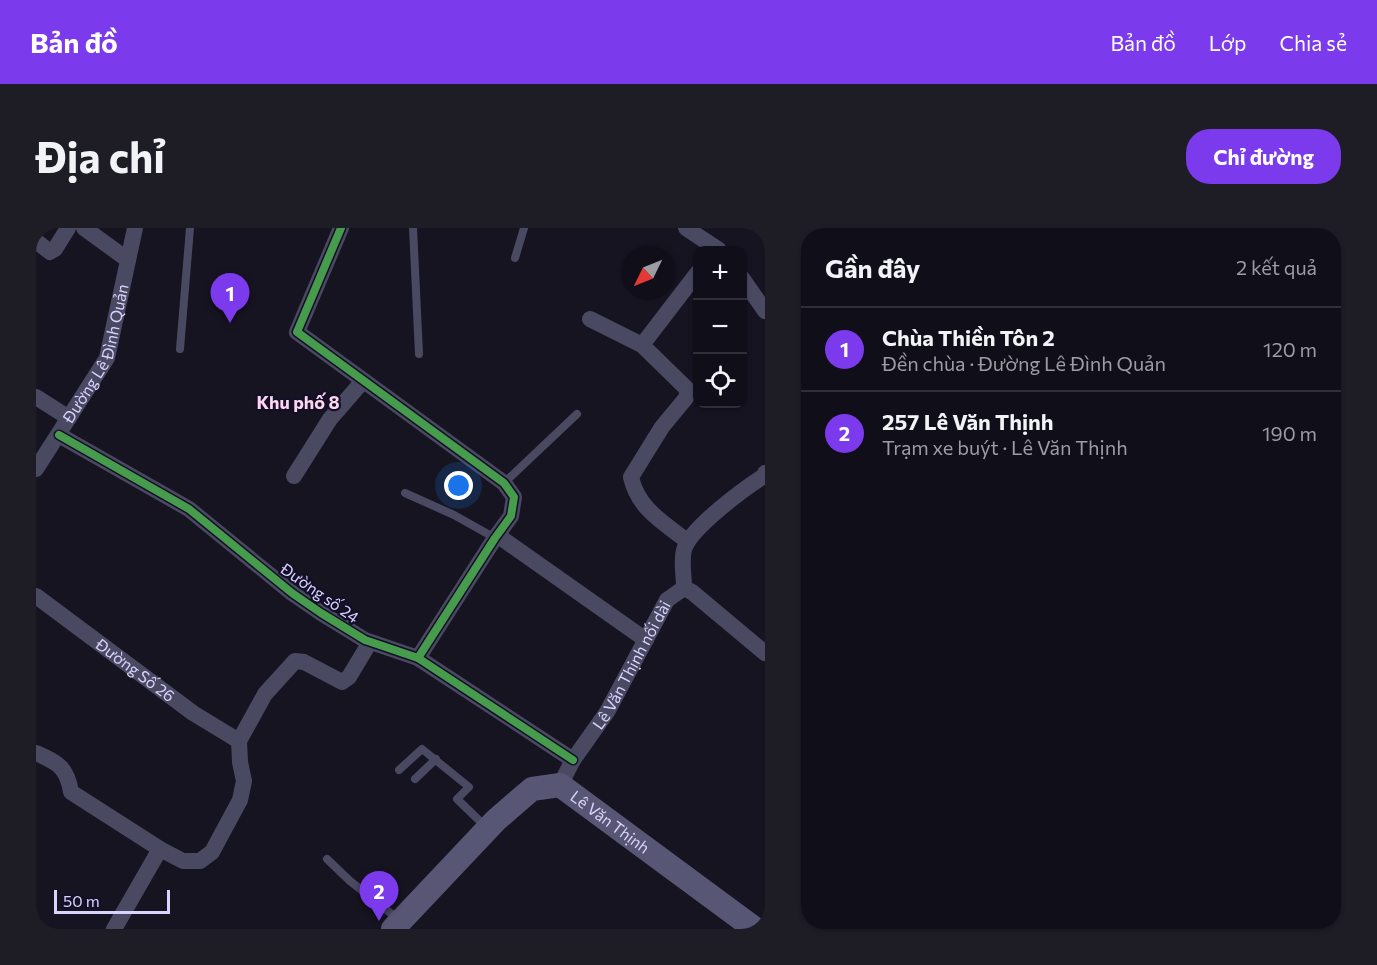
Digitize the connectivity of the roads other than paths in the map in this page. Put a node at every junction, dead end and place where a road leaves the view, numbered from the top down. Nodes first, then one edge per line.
1 (68, 228) edge
2 (84, 228) edge
3 (135, 228) edge
4 (190, 228) edge
5 (341, 228) edge
6 (413, 228) edge
7 (524, 228) edge
8 (686, 228) edge
9 (36, 241) edge
10 (711, 246) edge
11 (515, 258) dead end
12 (128, 260) junction
13 (693, 279) edge
14 (747, 285) edge
15 (765, 311) edge
16 (590, 319) dead end
17 (642, 345) junction
18 (180, 349) dead end
19 (419, 354) dead end
20 (363, 381) junction
21 (36, 397) edge
22 (577, 414) dead end
23 (69, 418) junction
24 (59, 435) junction
25 (36, 469) edge
26 (765, 473) edge
27 (294, 476) dead end
28 (504, 483) junction
29 (405, 493) dead end
30 (496, 536) junction
31 (687, 541) junction
32 (684, 588) junction
33 (36, 596) edge
34 (646, 640) junction
35 (370, 642) junction
36 (765, 653) edge
37 (418, 658) junction
38 (239, 741) junction
39 (36, 753) edge
40 (436, 759) junction
41 (573, 760) junction
42 (399, 770) dead end
43 (415, 779) dead end
44 (560, 785) junction
45 (487, 828) junction
46 (160, 849) junction
47 (327, 859) dead end
48 (397, 925) edge
49 (748, 927) edge
50 (114, 929) edge

1 - 9 street
2 - 12 street
3 - 12 street, Đường Lê Đình Quản
4 - 18 lane
5 - 20 street
6 - 19 lane
7 - 11 lane
8 - 10 street
12 - 23 street, Đường Lê Đình Quản
13 - 17 street
14 - 15 street
16 - 17 street
17 - 31 street
20 - 27 street
20 - 28 street
21 - 23 street
22 - 28 lane
23 - 24 street, Đường Lê Đình Quản
24 - 25 street, Đường Lê Đình Quản
24 - 35 street, Đường số 24
26 - 31 street
28 - 30 street
29 - 30 lane
30 - 34 street
30 - 37 street
31 - 32 street, Lê Văn Thịnh nối dài
32 - 34 street, Lê Văn Thịnh nối dài
32 - 36 street
33 - 38 street, Đường Số 26
34 - 41 street, Lê Văn Thịnh nối dài
35 - 37 street, Đường số 24
35 - 38 street
37 - 41 street, Đường số 24
38 - 46 street
39 - 46 street
40 - 42 lane
40 - 43 lane
40 - 45 lane
41 - 44 street, Lê Văn Thịnh nối dài
44 - 45 street, Lê Văn Thịnh
44 - 49 street, Lê Văn Thịnh
45 - 48 street, Lê Văn Thịnh
46 - 50 street
47 - 48 lane

